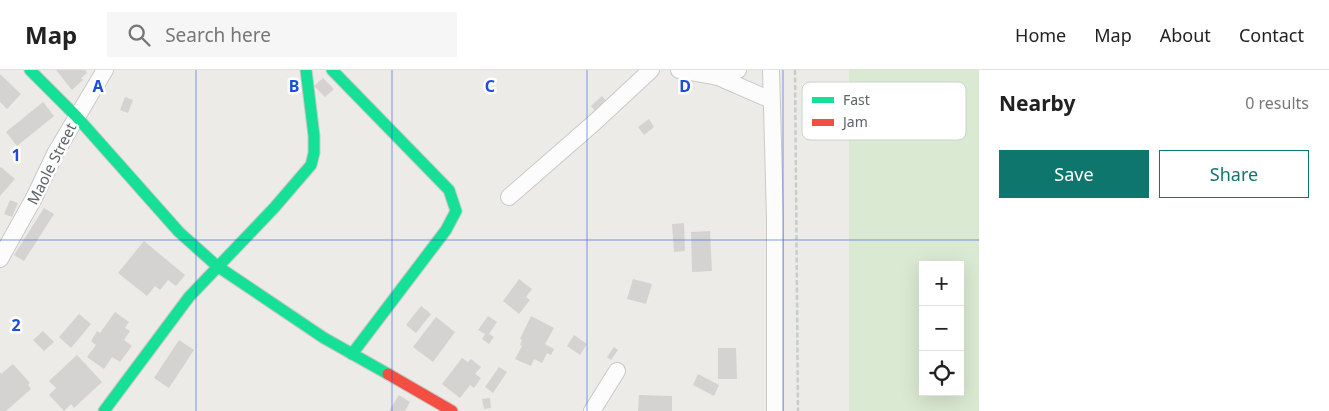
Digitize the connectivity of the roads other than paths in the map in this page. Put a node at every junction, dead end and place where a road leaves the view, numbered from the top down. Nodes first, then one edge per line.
1 (30, 70) edge
2 (105, 70) edge
3 (306, 70) edge
4 (332, 70) edge
5 (651, 70) edge
6 (679, 70) edge
7 (738, 70) edge
8 (771, 70) edge
9 (718, 77) junction
10 (771, 100) junction
11 (76, 116) junction
12 (509, 197) dead end
13 (0, 260) edge
14 (217, 266) junction
15 (352, 354) junction
16 (617, 371) dead end
17 (104, 411) edge
18 (452, 411) edge
19 (592, 411) edge
20 (774, 411) edge

1 - 11 street
2 - 11 street, Maole Street
3 - 14 street
4 - 15 street
5 - 12 street
6 - 9 street
7 - 9 street
8 - 10 street
9 - 10 street
10 - 20 street
11 - 13 street, Maole Street
11 - 14 street
14 - 15 street
14 - 17 street
15 - 18 street
16 - 19 street

